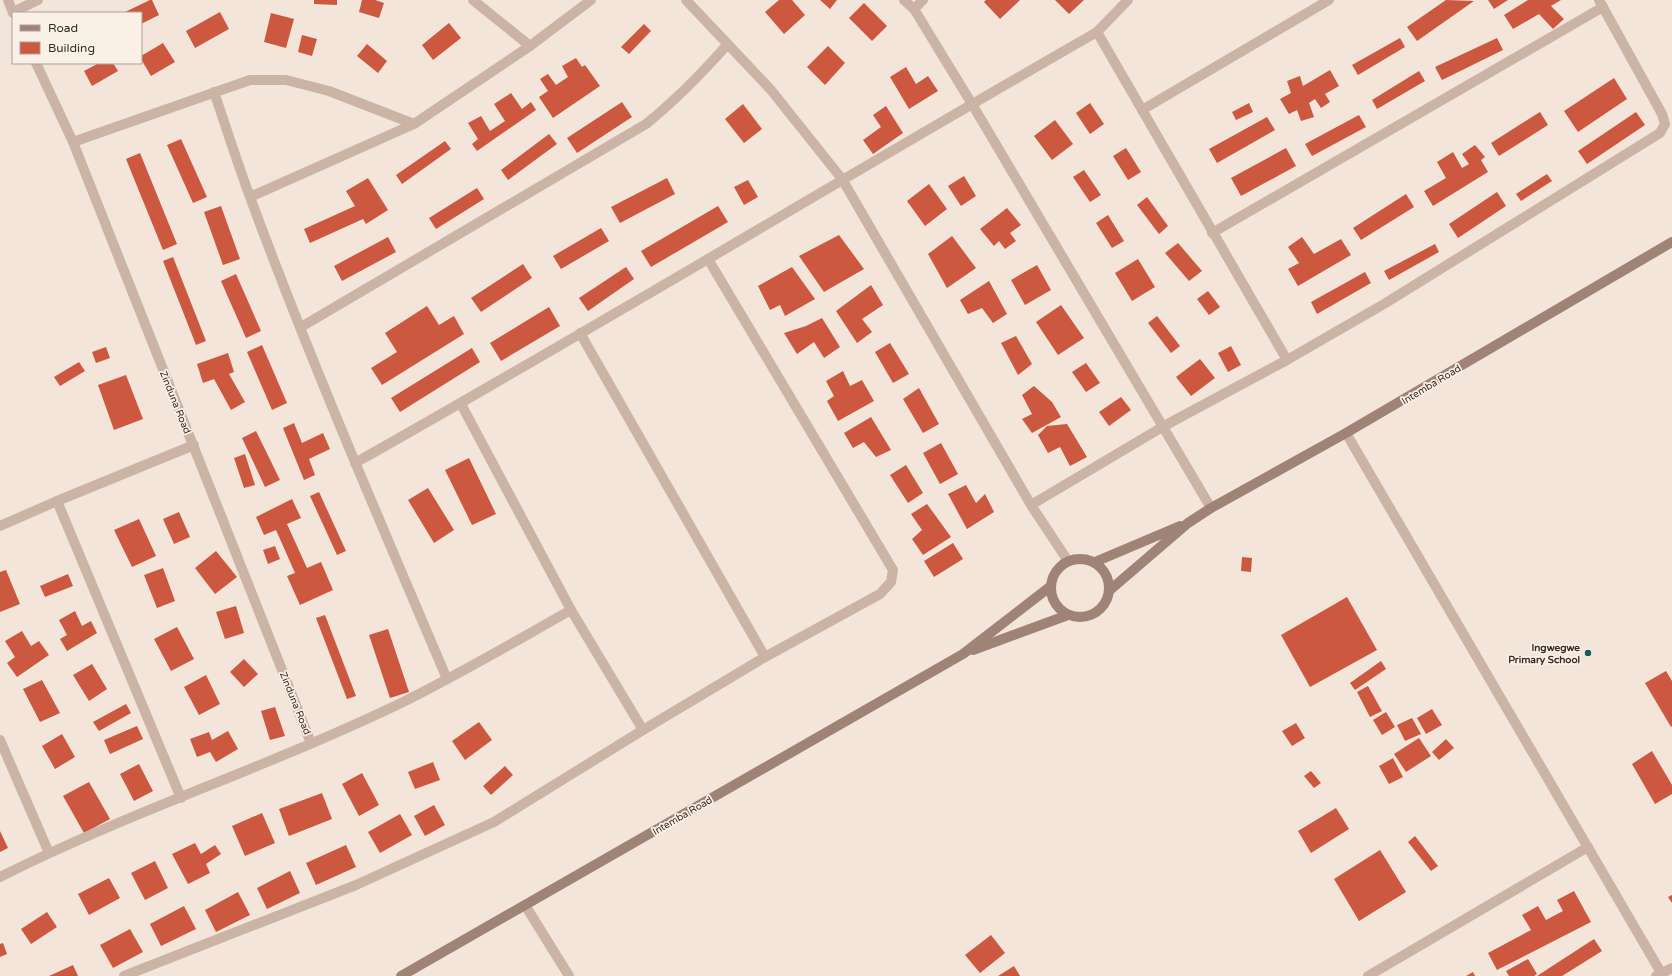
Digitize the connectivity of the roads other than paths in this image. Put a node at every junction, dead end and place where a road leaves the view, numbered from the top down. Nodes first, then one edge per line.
1 (8, 0) edge
2 (38, 0) edge
3 (473, 0) edge
4 (591, 0) edge
5 (686, 0) edge
6 (904, 0) edge
7 (923, 0) edge
8 (1128, 0) edge
9 (1329, 0) edge
10 (1601, 4) edge
11 (914, 9) junction
12 (13, 12) edge
13 (1097, 32) junction
14 (727, 45) junction
15 (530, 46) junction
16 (36, 64) edge
17 (214, 92) junction
18 (972, 104) junction
19 (1142, 110) junction
20 (414, 124) junction
21 (73, 142) junction
22 (842, 179) junction
23 (250, 197) junction
24 (1212, 233) junction
25 (1672, 242) edge
26 (708, 259) junction
27 (301, 327) junction
28 (580, 333) junction
29 (1287, 360) junction
30 (461, 404) junction
31 (1164, 426) junction
32 (1346, 433) junction
33 (194, 445) junction
34 (355, 464) junction
35 (58, 501) junction
36 (1031, 505) junction
37 (1211, 508) junction
38 (1188, 523) junction
39 (0, 526) edge
40 (1068, 561) junction
41 (1095, 562) junction
42 (1051, 586) junction
43 (1110, 590) junction
44 (571, 610) junction
45 (1068, 615) junction
46 (964, 654) junction
47 (765, 657) junction
48 (447, 679) junction
49 (643, 730) junction
50 (0, 740) edge
51 (311, 743) junction
52 (181, 798) junction
53 (1588, 846) junction
54 (49, 853) junction
55 (0, 877) edge
56 (526, 905) junction
57 (1672, 968) edge
58 (1660, 975) edge
59 (124, 976) edge
60 (401, 976) edge
61 (569, 976) edge
62 (1368, 976) edge

1 - 12 street
2 - 12 street
3 - 15 street
4 - 15 street
5 - 14 street
6 - 11 street
7 - 11 street
8 - 13 street
9 - 19 street
10 - 24 street
10 - 29 street
11 - 18 street
13 - 18 street
13 - 19 street
14 - 22 street
14 - 27 street
15 - 20 street
16 - 21 street, Zinduna Road
17 - 20 street
17 - 21 street
17 - 23 street
18 - 22 street
18 - 31 street
19 - 24 street
20 - 23 street
21 - 33 street, Zinduna Road
22 - 26 street
22 - 36 street
23 - 27 street
24 - 29 street
25 - 32 street, Intemba Road
26 - 28 street
26 - 47 street
27 - 34 street
28 - 30 street
28 - 47 street
29 - 31 street
30 - 34 street
30 - 44 street
31 - 36 street
31 - 37 street
32 - 37 street, Intemba Road
32 - 53 street
33 - 35 street
33 - 51 street, Zinduna Road
34 - 48 street
35 - 39 street
35 - 52 street
36 - 40 street
37 - 38 street, Intemba Road
38 - 41 street
38 - 43 street
40 - 41 street
40 - 42 street
41 - 43 street
42 - 45 street
42 - 46 street
43 - 45 street
44 - 48 street
44 - 49 street
45 - 46 street
46 - 56 street, Intemba Road
47 - 49 street
48 - 51 street
49 - 59 street
50 - 54 street
51 - 52 street
52 - 54 street
53 - 58 street
53 - 62 street
54 - 55 street
56 - 60 street, Intemba Road
56 - 61 street
57 - 58 street

